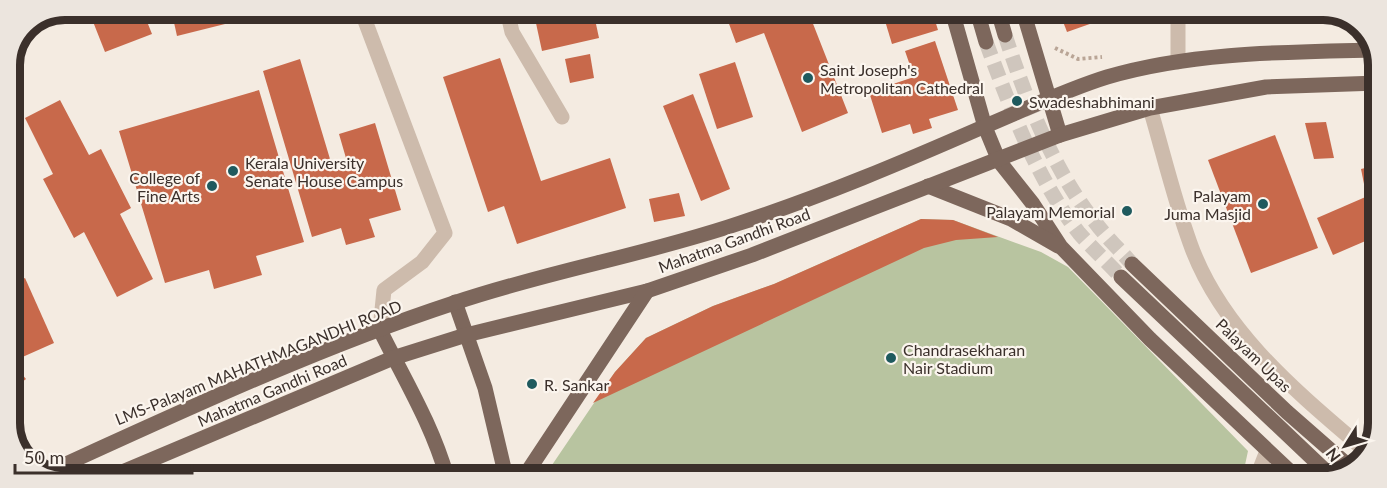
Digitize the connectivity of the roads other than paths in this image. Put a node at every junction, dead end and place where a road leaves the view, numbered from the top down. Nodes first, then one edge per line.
1 (365, 20) edge
2 (509, 20) edge
3 (955, 20) edge
4 (980, 20) edge
5 (1001, 20) edge
6 (1026, 20) edge
7 (1178, 20) edge
8 (1005, 35) tunnel mouth
9 (986, 42) tunnel mouth
10 (1365, 50) edge
11 (1178, 62) junction
12 (1367, 83) edge
13 (1048, 99) junction
14 (1150, 108) junction
15 (562, 117) dead end
16 (985, 127) junction
17 (1060, 135) junction
18 (999, 160) junction
19 (928, 186) junction
20 (1061, 247) junction
21 (1132, 264) tunnel mouth
22 (1121, 277) tunnel mouth
23 (647, 291) junction
24 (455, 302) junction
25 (380, 330) junction
26 (466, 335) junction
27 (393, 358) junction
28 (1361, 447) edge
29 (1267, 452) junction
30 (1345, 463) edge
31 (58, 468) edge
32 (132, 468) edge
33 (444, 468) edge
34 (504, 468) edge
35 (530, 468) edge
36 (1260, 468) edge
37 (1285, 468) edge
38 (1323, 468) edge

1 - 25 street
2 - 15 street
3 - 16 main road
4 - 9 main road
5 - 8 main road
6 - 13 main road
7 - 11 street
10 - 11 main road, Mahatma Gandhi Road
11 - 13 main road, Mahatma Gandhi Road
12 - 14 main road, Mahatma Gandhi Road
13 - 16 main road, Mahatma Gandhi Road
13 - 17 main road
14 - 17 main road, Mahatma Gandhi Road
14 - 28 street
16 - 18 main road
16 - 24 main road, Mahatma Gandhi Road
17 - 18 main road, Mahatma Gandhi Road
18 - 19 main road, Mahatma Gandhi Road
18 - 20 main road
19 - 20 main road
19 - 23 main road, Mahatma Gandhi Road
20 - 29 main road
21 - 30 main road, Palayam Upas
22 - 38 main road
23 - 26 main road, Mahatma Gandhi Road
23 - 35 main road
24 - 25 main road, LMS-Palayam MAHATHMAGANDHI ROAD
24 - 26 main road
25 - 27 main road
25 - 31 main road, LMS-Palayam MAHATHMAGANDHI ROAD
26 - 27 main road, Mahatma Gandhi Road
26 - 34 main road
27 - 32 main road, Mahatma Gandhi Road
27 - 33 main road
29 - 36 street
29 - 37 main road

